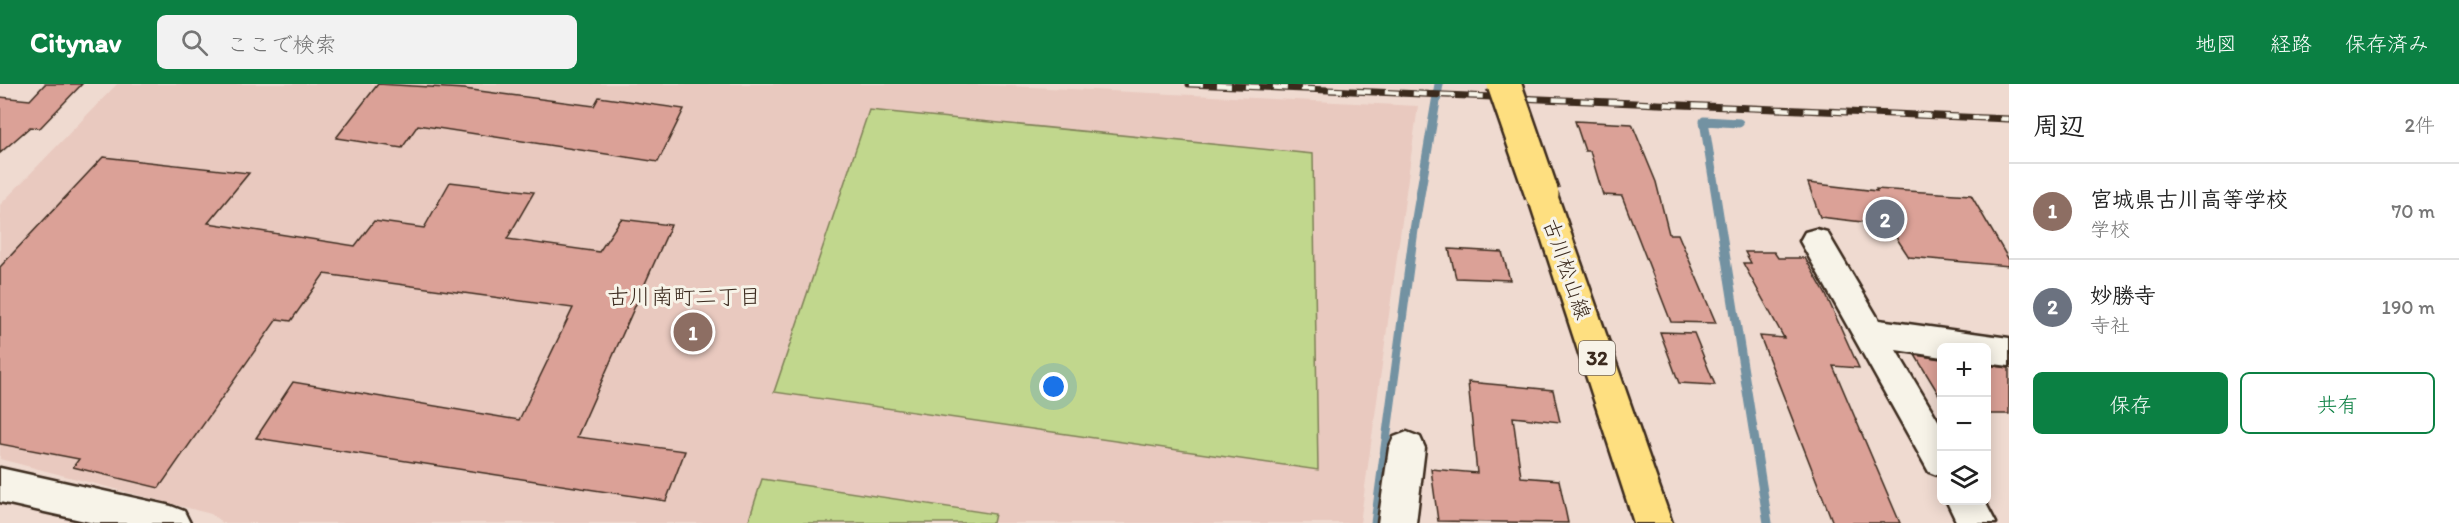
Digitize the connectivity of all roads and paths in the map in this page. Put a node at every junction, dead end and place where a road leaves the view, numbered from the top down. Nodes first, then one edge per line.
1 (1504, 84) edge
2 (1816, 241) dead end
3 (1868, 332) junction
4 (1944, 343) edge
5 (1991, 350) edge
6 (2009, 352) edge
7 (1407, 448) dead end
8 (1937, 454) edge
9 (0, 485) edge
10 (1966, 505) edge
11 (171, 523) edge
12 (1397, 523) edge
13 (1653, 523) edge
14 (1977, 523) edge

1 - 13 main road, 古川松山線 / 32, bridge
2 - 3 street
3 - 4 street
3 - 8 street
5 - 6 street
7 - 12 street
9 - 11 street
10 - 14 street

